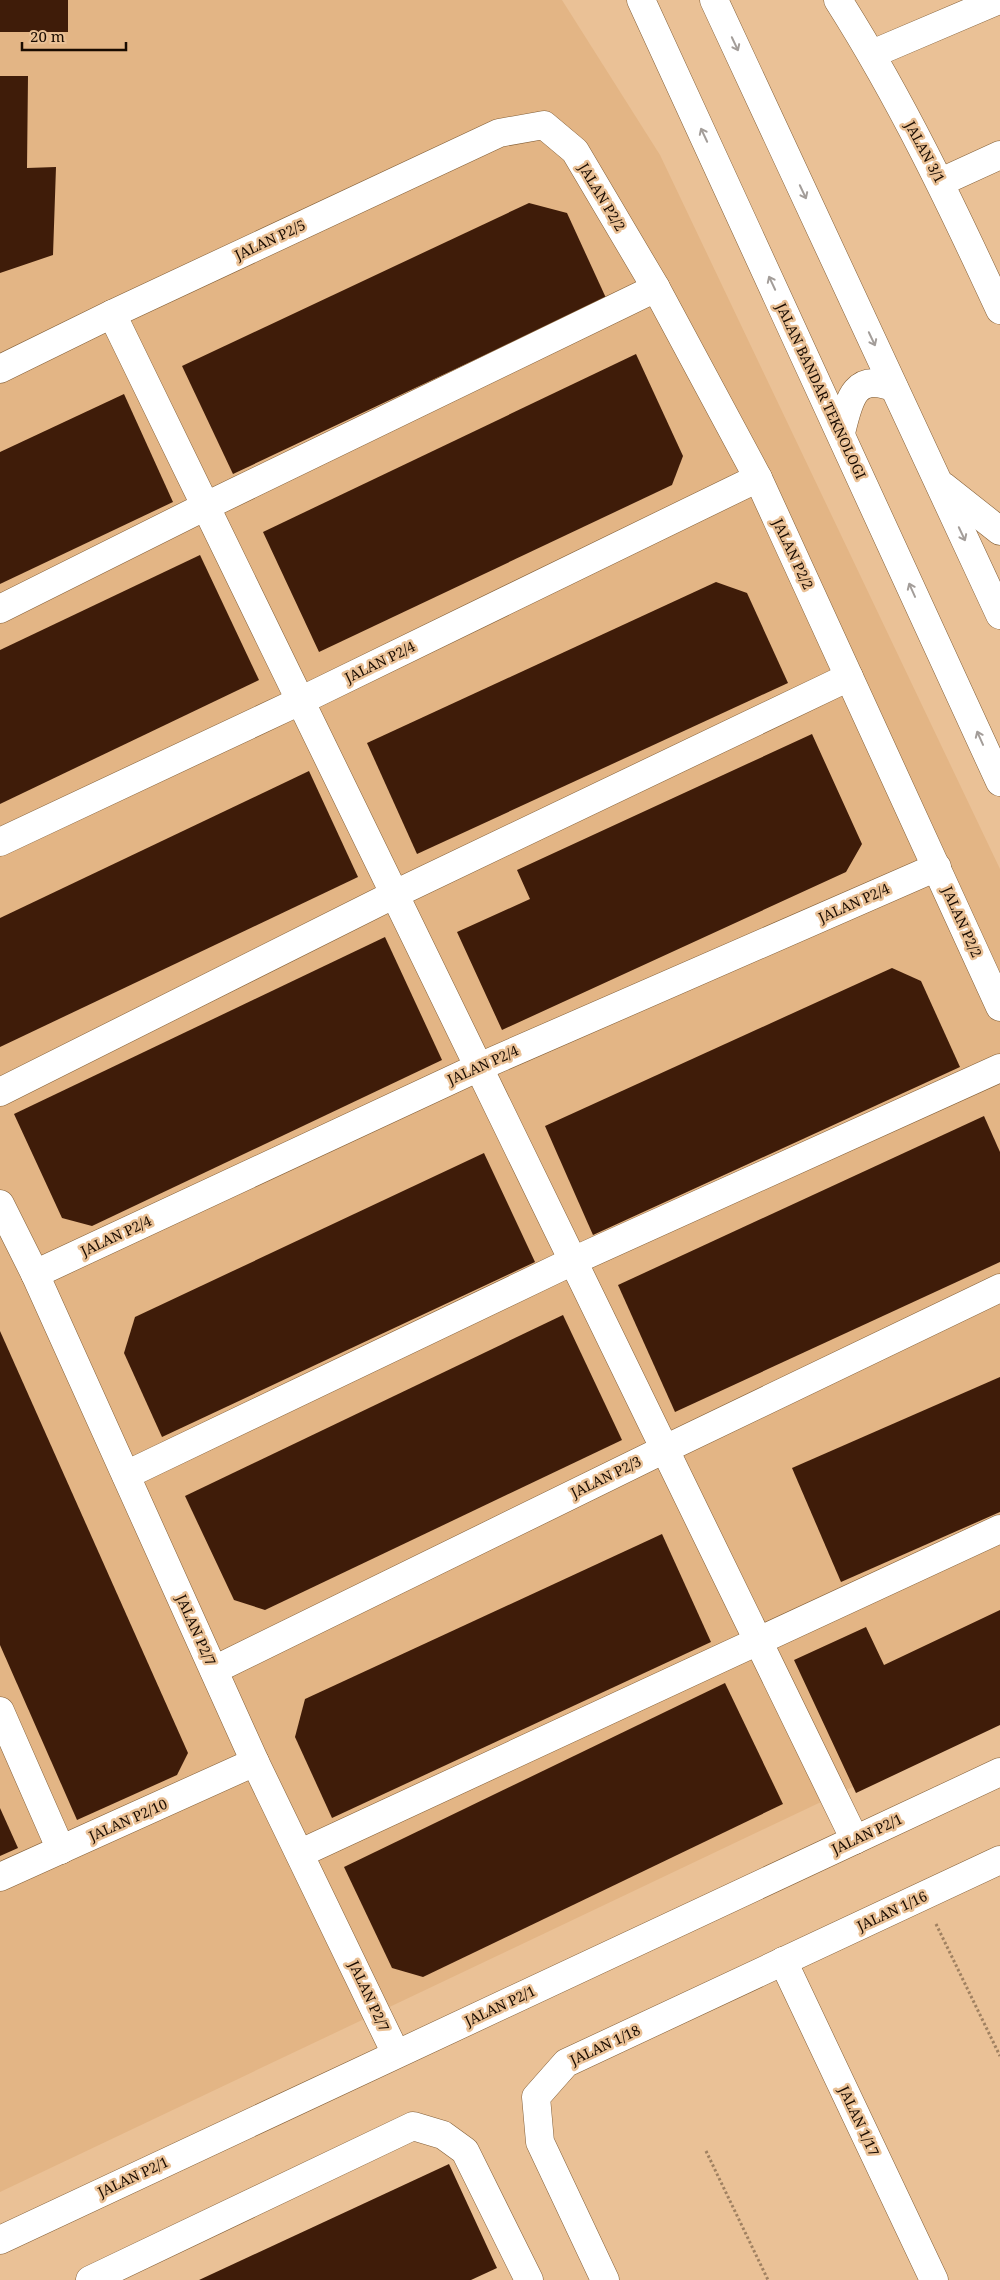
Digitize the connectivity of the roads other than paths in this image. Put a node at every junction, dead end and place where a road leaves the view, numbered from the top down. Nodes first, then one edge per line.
1 (641, 0) edge
2 (714, 0) edge
3 (838, 0) edge
4 (999, 0) edge
5 (872, 54) junction
6 (544, 126) joint
7 (1000, 155) edge
8 (941, 182) junction
9 (656, 288) junction
10 (1000, 310) edge
11 (112, 314) junction
12 (0, 369) edge
13 (894, 388) junction
14 (841, 433) junction
15 (758, 478) junction
16 (938, 481) junction
17 (206, 506) junction
18 (1000, 530) edge
19 (0, 609) edge
20 (1000, 615) edge
21 (849, 677) junction
22 (300, 701) junction
23 (1000, 782) edge
24 (0, 842) edge
25 (937, 867) junction
26 (395, 894) junction
27 (1000, 1007) edge
28 (479, 1067) junction
29 (1000, 1068) edge
30 (0, 1092) edge
31 (0, 1204) edge
32 (573, 1262) junction
33 (35, 1274) junction
34 (1000, 1288) edge
35 (664, 1449) junction
36 (126, 1475) junction
37 (1000, 1529) edge
38 (757, 1640) junction
39 (214, 1670) junction
40 (0, 1711) edge
41 (255, 1762) junction
42 (1000, 1772) edge
43 (855, 1840) junction
44 (61, 1850) junction
45 (301, 1853) junction
46 (1000, 1860) edge
47 (0, 1877) edge
48 (783, 1961) junction
49 (396, 2054) junction
50 (0, 2240) edge
51 (90, 2280) edge
52 (529, 2280) edge
53 (605, 2280) edge
54 (934, 2280) edge

14 -> 1 street, JALAN BANDAR TEKNOLOGI
2 -> 13 street
3 - 5 street, JALAN 3/1
4 - 5 street
5 - 8 street, JALAN 3/1
6 - 9 street, JALAN P2/2
6 - 11 street, JALAN P2/5
7 - 8 street
8 - 10 street, JALAN 3/1
9 - 15 street, JALAN P2/2
9 - 17 street
11 - 12 street, JALAN P2/5
11 - 17 street
13 - 14 street
13 - 16 street
23 -> 14 street, JALAN BANDAR TEKNOLOGI
15 - 21 street, JALAN P2/2
15 - 22 street, JALAN P2/4
16 - 18 street
16 -> 20 street
17 - 19 street
17 - 22 street
21 - 25 street, JALAN P2/2
21 - 26 street
22 - 24 street, JALAN P2/4
22 - 26 street
25 - 27 street, JALAN P2/2
25 - 28 street, JALAN P2/4
26 - 28 street
26 - 30 street
28 - 32 street
28 - 33 street, JALAN P2/4
29 - 32 street
31 - 33 street, JALAN P2/7
32 - 35 street
32 - 36 street
33 - 36 street, JALAN P2/7
34 - 35 street, JALAN P2/3
35 - 38 street
35 - 39 street, JALAN P2/3
36 - 39 street, JALAN P2/7
37 - 38 street
38 - 43 street
38 - 45 street
39 - 41 street, JALAN P2/7
40 - 44 street
41 - 44 street, JALAN P2/10
41 - 45 street, JALAN P2/7
42 - 43 street, JALAN P2/1
43 - 49 street, JALAN P2/1
44 - 47 street, JALAN P2/10
45 - 49 street, JALAN P2/7
46 - 48 street, JALAN 1/16
48 - 53 street, JALAN 1/18
48 - 54 street, JALAN 1/17
49 - 50 street, JALAN P2/1
51 - 52 street

